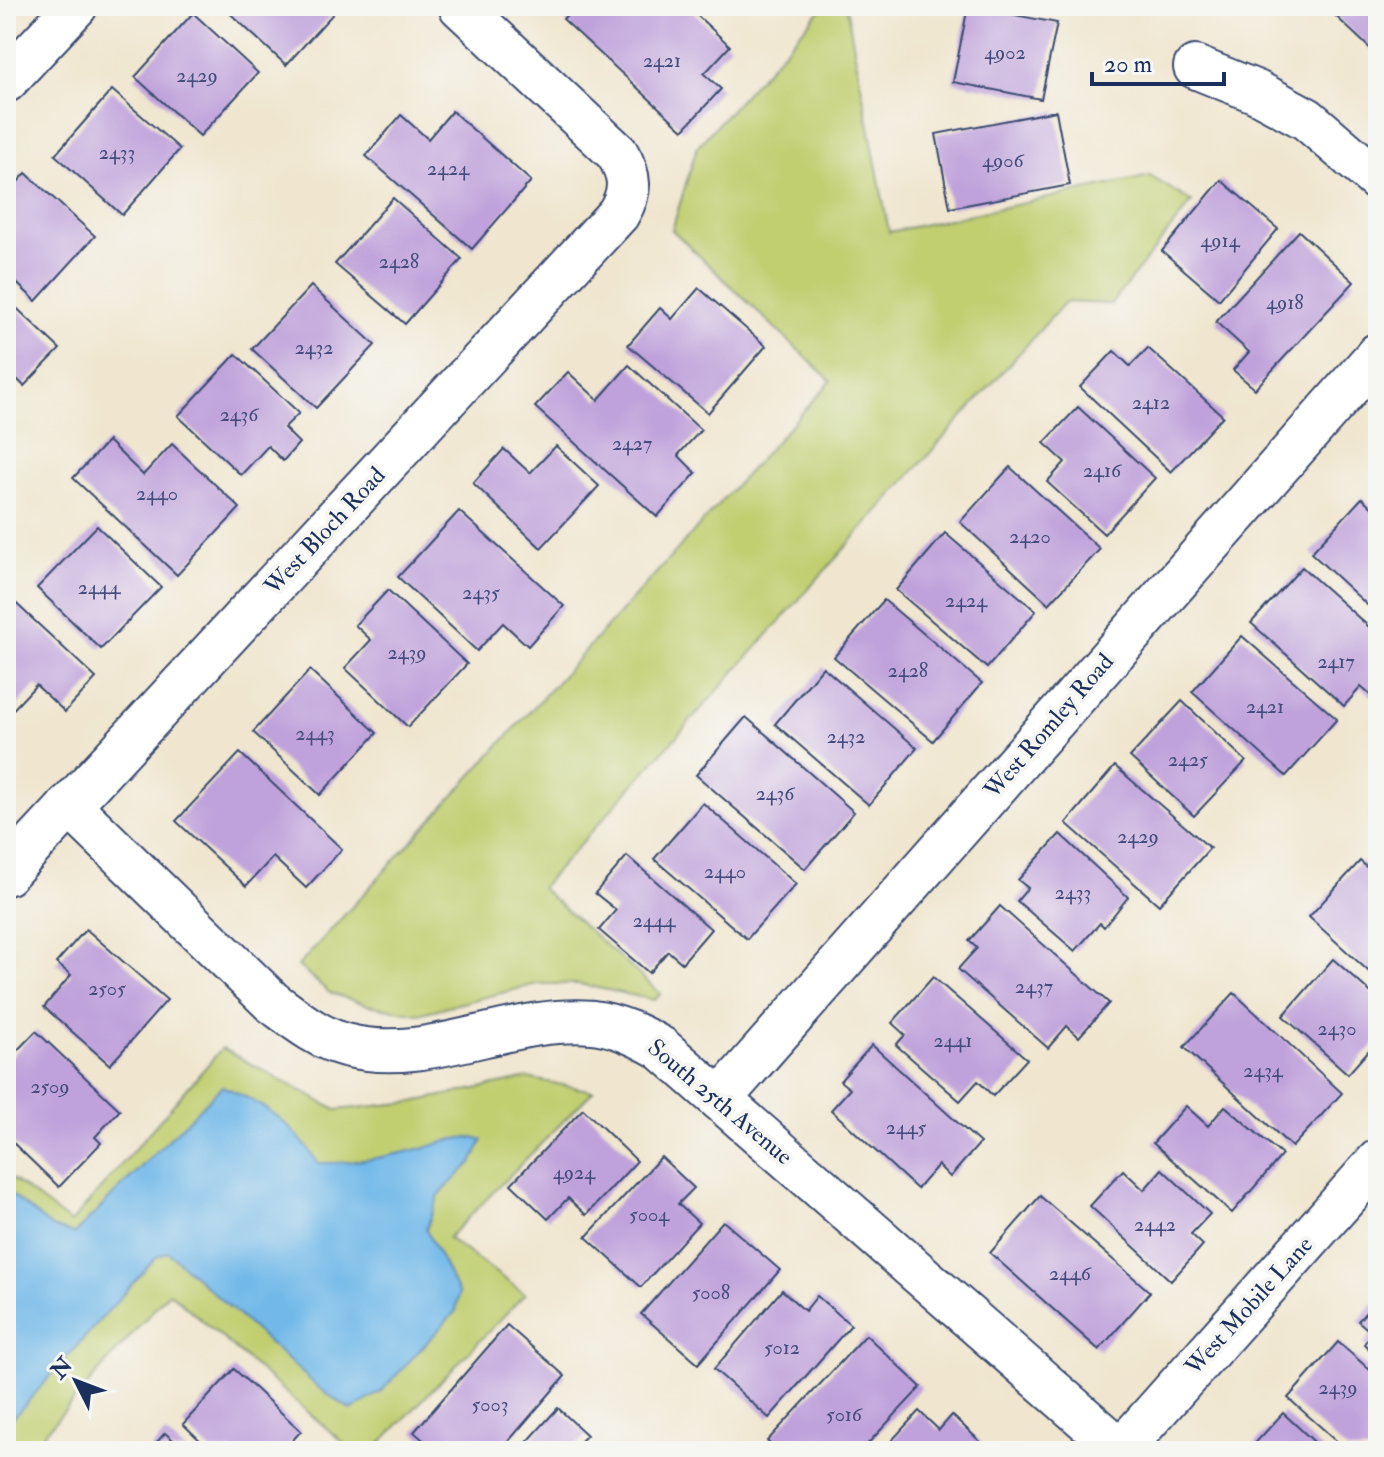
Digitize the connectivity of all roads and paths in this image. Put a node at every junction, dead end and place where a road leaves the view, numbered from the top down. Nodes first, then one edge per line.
1 (76, 6) edge
2 (460, 6) edge
3 (1195, 67) dead end
4 (6, 81) edge
5 (1378, 180) edge
6 (1378, 354) edge
7 (69, 805) junction
8 (6, 874) edge
9 (720, 1099) junction
10 (1378, 1161) edge
11 (1122, 1451) edge

1 - 4 street
2 - 7 street, West Bloch Road
3 - 5 street
6 - 9 street, West Romley Road
7 - 8 street, West Bloch Road
7 - 9 street, South 25th Avenue
9 - 11 street, South 25th Avenue
10 - 11 street, West Mobile Lane

